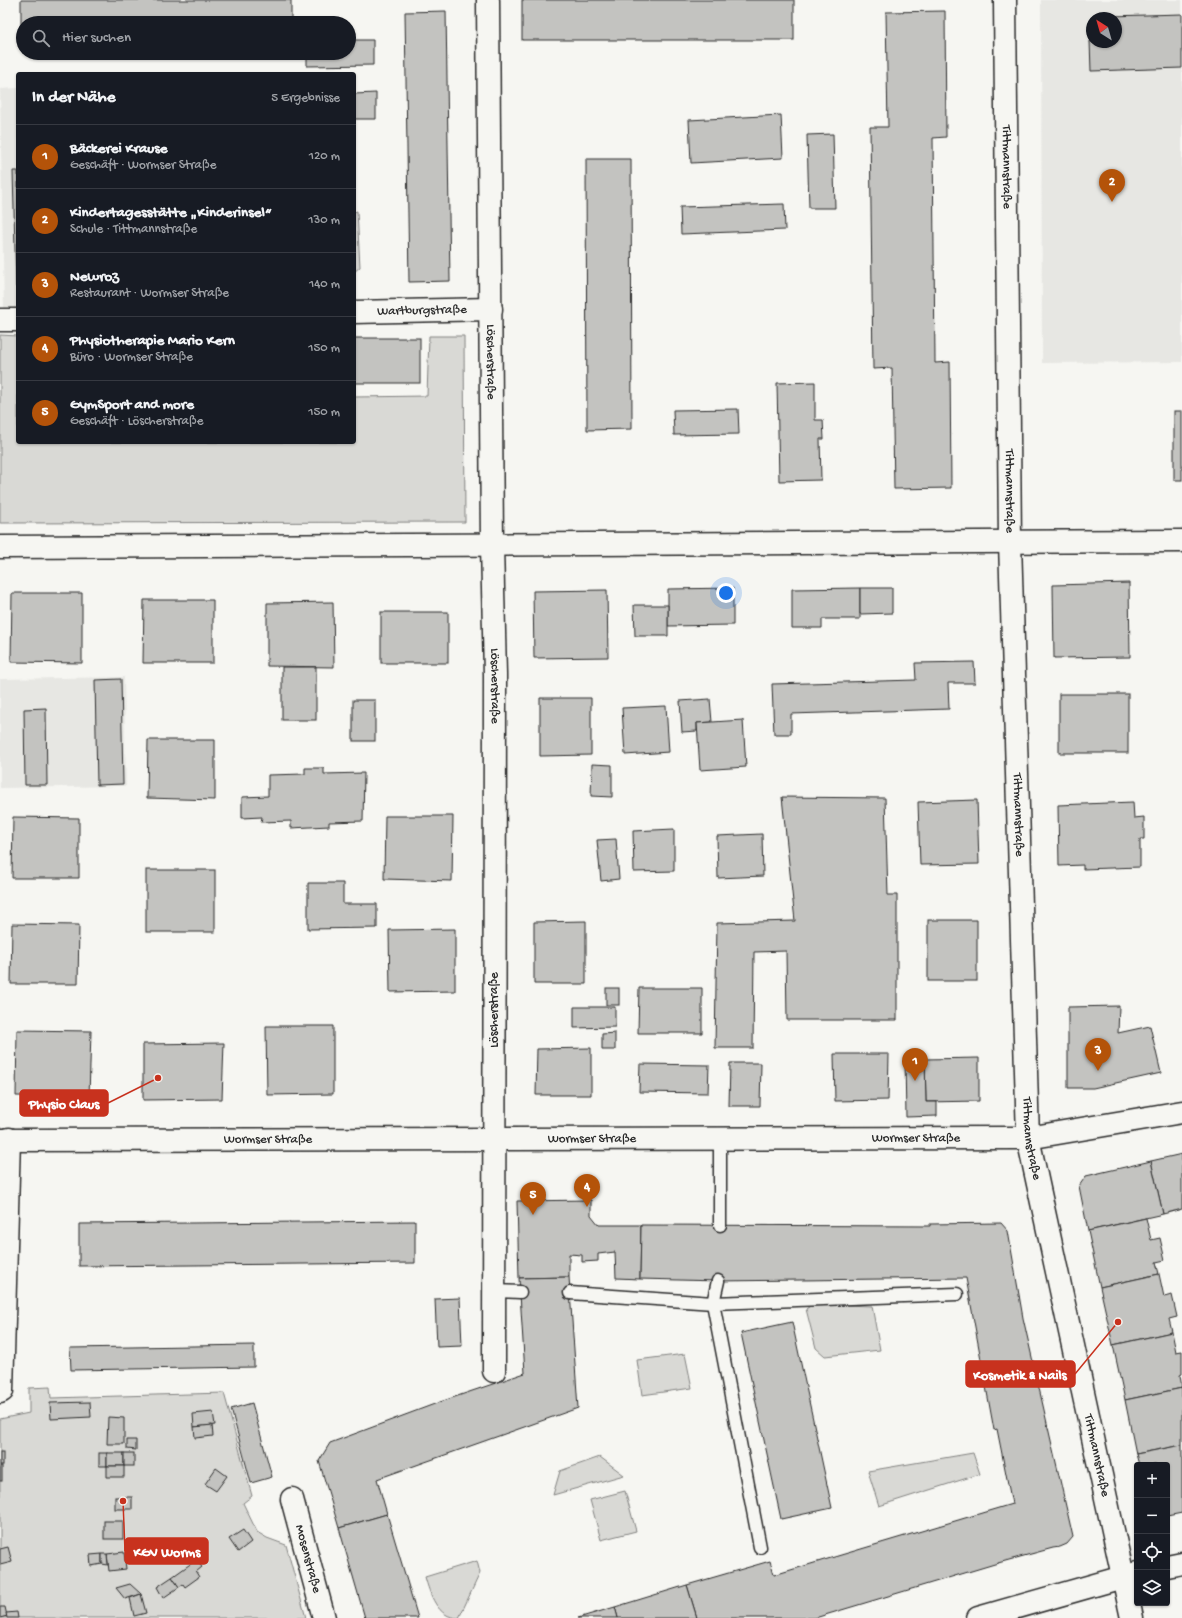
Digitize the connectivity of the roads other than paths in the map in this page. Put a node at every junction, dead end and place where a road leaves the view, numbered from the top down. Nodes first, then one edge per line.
1 (488, 0) edge
2 (1005, 0) edge
3 (490, 309) junction
4 (356, 312) edge
5 (0, 320) edge
6 (16, 320) edge
7 (1182, 541) edge
8 (1010, 542) junction
9 (492, 545) junction
10 (0, 548) edge
11 (1182, 1112) edge
12 (720, 1138) junction
13 (1028, 1138) junction
14 (494, 1139) junction
15 (5, 1140) edge
16 (720, 1225) dead end
17 (718, 1281) dead end
18 (494, 1291) junction
19 (520, 1292) dead end
20 (570, 1293) dead end
21 (957, 1294) dead end
22 (713, 1303) junction
23 (494, 1371) dead end
24 (1, 1391) edge
25 (292, 1499) dead end
26 (760, 1547) dead end
27 (1182, 1563) edge
28 (1170, 1565) edge
29 (1130, 1574) edge
30 (324, 1618) edge
31 (978, 1618) edge
32 (1132, 1618) edge

1 - 3 street, Löscherstraße
2 - 8 street, Tittmannstraße
3 - 4 street, Wartburgstraße
3 - 9 street, Löscherstraße
5 - 6 street
7 - 8 street
8 - 9 street
8 - 13 street, Tittmannstraße
9 - 10 street
9 - 14 street, Löscherstraße
11 - 13 street, Wormser Straße
12 - 13 street, Wormser Straße
12 - 14 street, Wormser Straße
12 - 16 lane
13 - 29 street, Tittmannstraße
14 - 15 street, Wormser Straße
14 - 18 street, Löscherstraße
15 - 24 street
17 - 22 lane
18 - 19 lane
18 - 23 street, Löscherstraße
20 - 22 lane
21 - 22 lane
22 - 26 lane
25 - 30 street, Mosenstraße
27 - 28 street
29 - 31 street
29 - 32 street, Tittmannstraße

